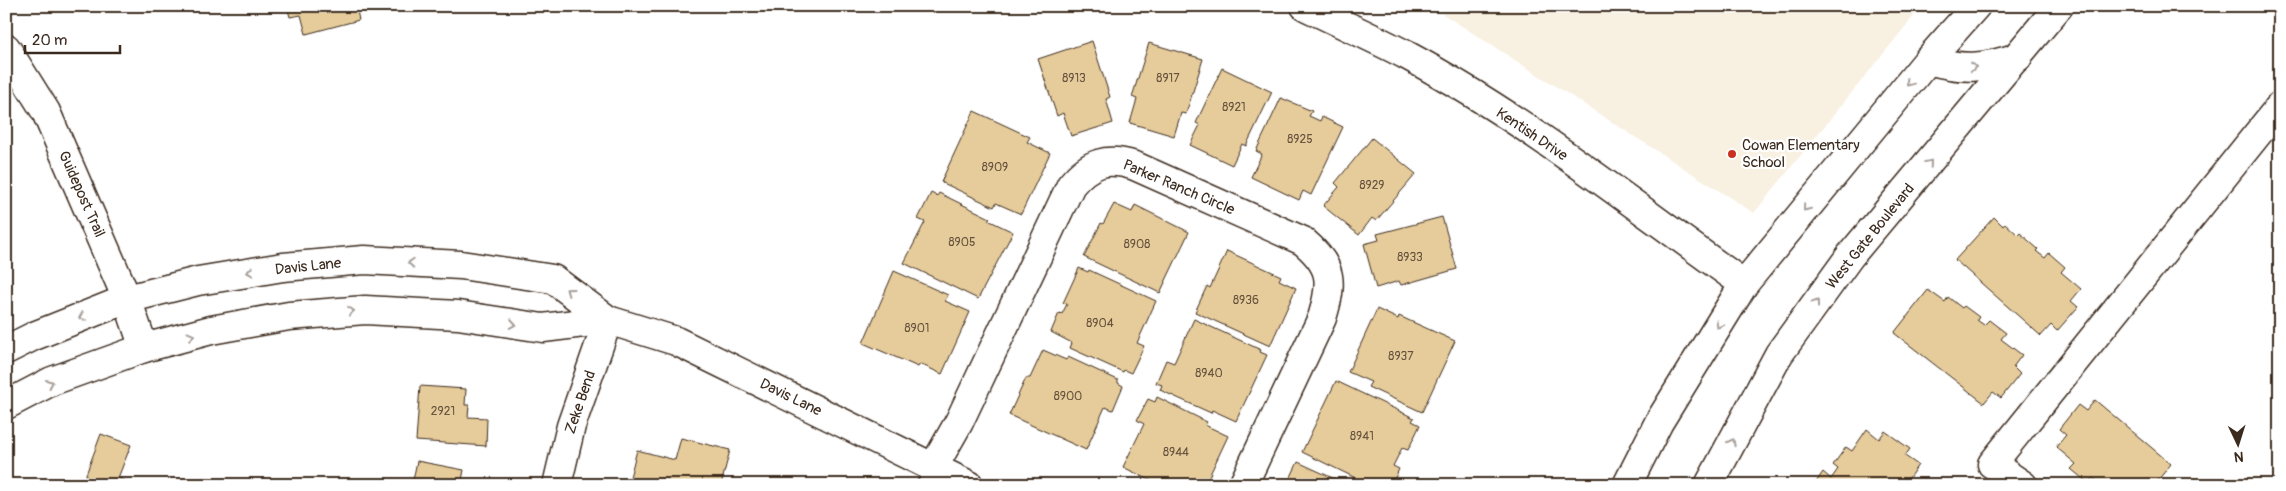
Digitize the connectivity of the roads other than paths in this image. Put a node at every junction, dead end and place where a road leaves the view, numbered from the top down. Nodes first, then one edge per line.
1 (1305, 6) edge
2 (1976, 6) edge
3 (2060, 6) edge
4 (6, 48) edge
5 (2018, 57) junction
6 (1928, 60) junction
7 (2280, 106) edge
8 (1744, 284) junction
9 (127, 299) junction
10 (608, 320) junction
11 (144, 348) junction
12 (6, 350) edge
13 (6, 405) edge
14 (929, 476) edge
15 (557, 485) edge
16 (969, 485) edge
17 (1243, 485) edge
18 (1627, 485) edge
19 (1709, 485) edge
20 (2023, 485) edge

1 - 8 street, Kentish Drive
2 - 6 street
3 - 5 street, West Gate Boulevard
4 - 9 street, Guidepost Trail
6 -> 5 street
19 -> 5 street, West Gate Boulevard
6 -> 8 street
7 - 20 street
8 -> 18 street
10 -> 9 street, Davis Lane
9 - 11 street, Guidepost Trail
9 -> 12 street, Davis Lane
11 -> 10 street, Davis Lane
10 - 14 street, Davis Lane
10 - 15 street, Zeke Bend
13 -> 11 street, Davis Lane
14 - 16 street, Davis Lane
14 - 17 street, Parker Ranch Circle

